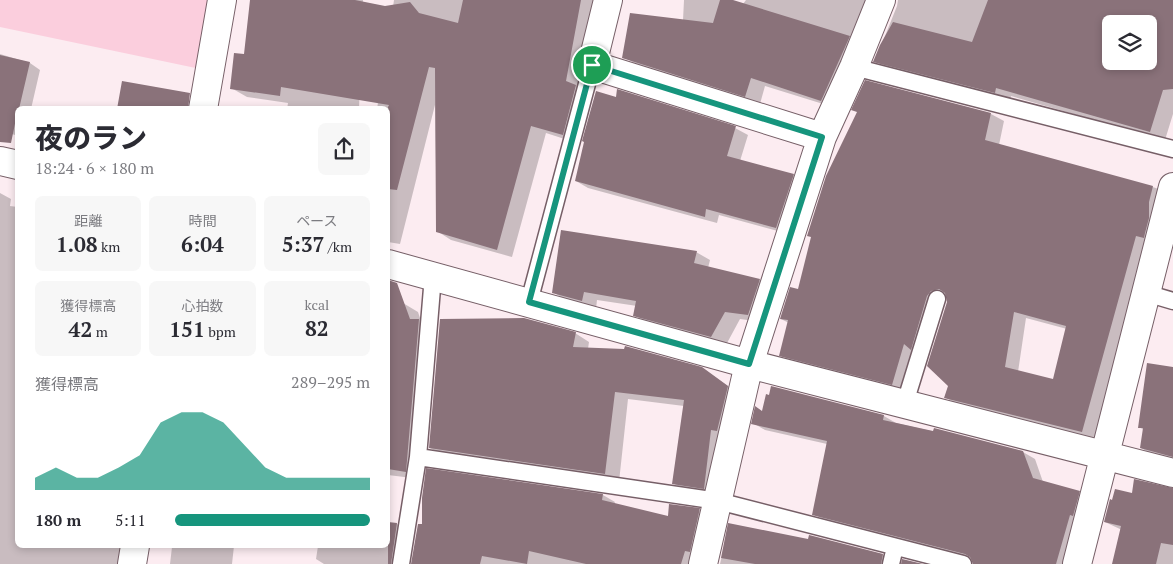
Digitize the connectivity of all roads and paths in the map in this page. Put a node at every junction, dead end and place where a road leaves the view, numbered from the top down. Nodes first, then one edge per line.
1 (222, 0) edge
2 (608, 0) edge
3 (881, 0) edge
4 (592, 65) junction
5 (854, 67) junction
6 (204, 106) edge
7 (822, 137) junction
8 (1173, 150) edge
9 (0, 161) edge
10 (15, 164) edge
11 (1173, 187) edge
12 (390, 265) edge
13 (433, 276) junction
14 (1146, 293) junction
15 (937, 299) dead end
16 (1173, 301) edge
17 (529, 302) junction
18 (749, 364) junction
19 (905, 404) junction
20 (1105, 455) junction
21 (418, 457) junction
22 (1173, 473) edge
23 (718, 501) junction
24 (895, 547) junction
25 (135, 548) edge
26 (132, 564) edge
27 (400, 564) edge
28 (703, 564) edge
29 (891, 564) edge
30 (963, 564) edge
31 (1077, 564) edge

1 - 6 street
2 - 4 street
3 - 5 street
4 - 7 street
4 - 17 lane
5 - 7 street
5 - 8 lane
7 - 18 street
9 - 10 street
11 - 14 street
12 - 13 street
13 - 17 street
13 - 21 lane
14 - 16 lane
14 - 20 street
15 - 19 lane
17 - 18 street
18 - 19 street
18 - 23 street
19 - 20 street
20 - 22 street
20 - 31 street
21 - 23 lane
21 - 27 lane
23 - 24 lane
23 - 28 street
24 - 29 lane
24 - 30 lane
25 - 26 street

